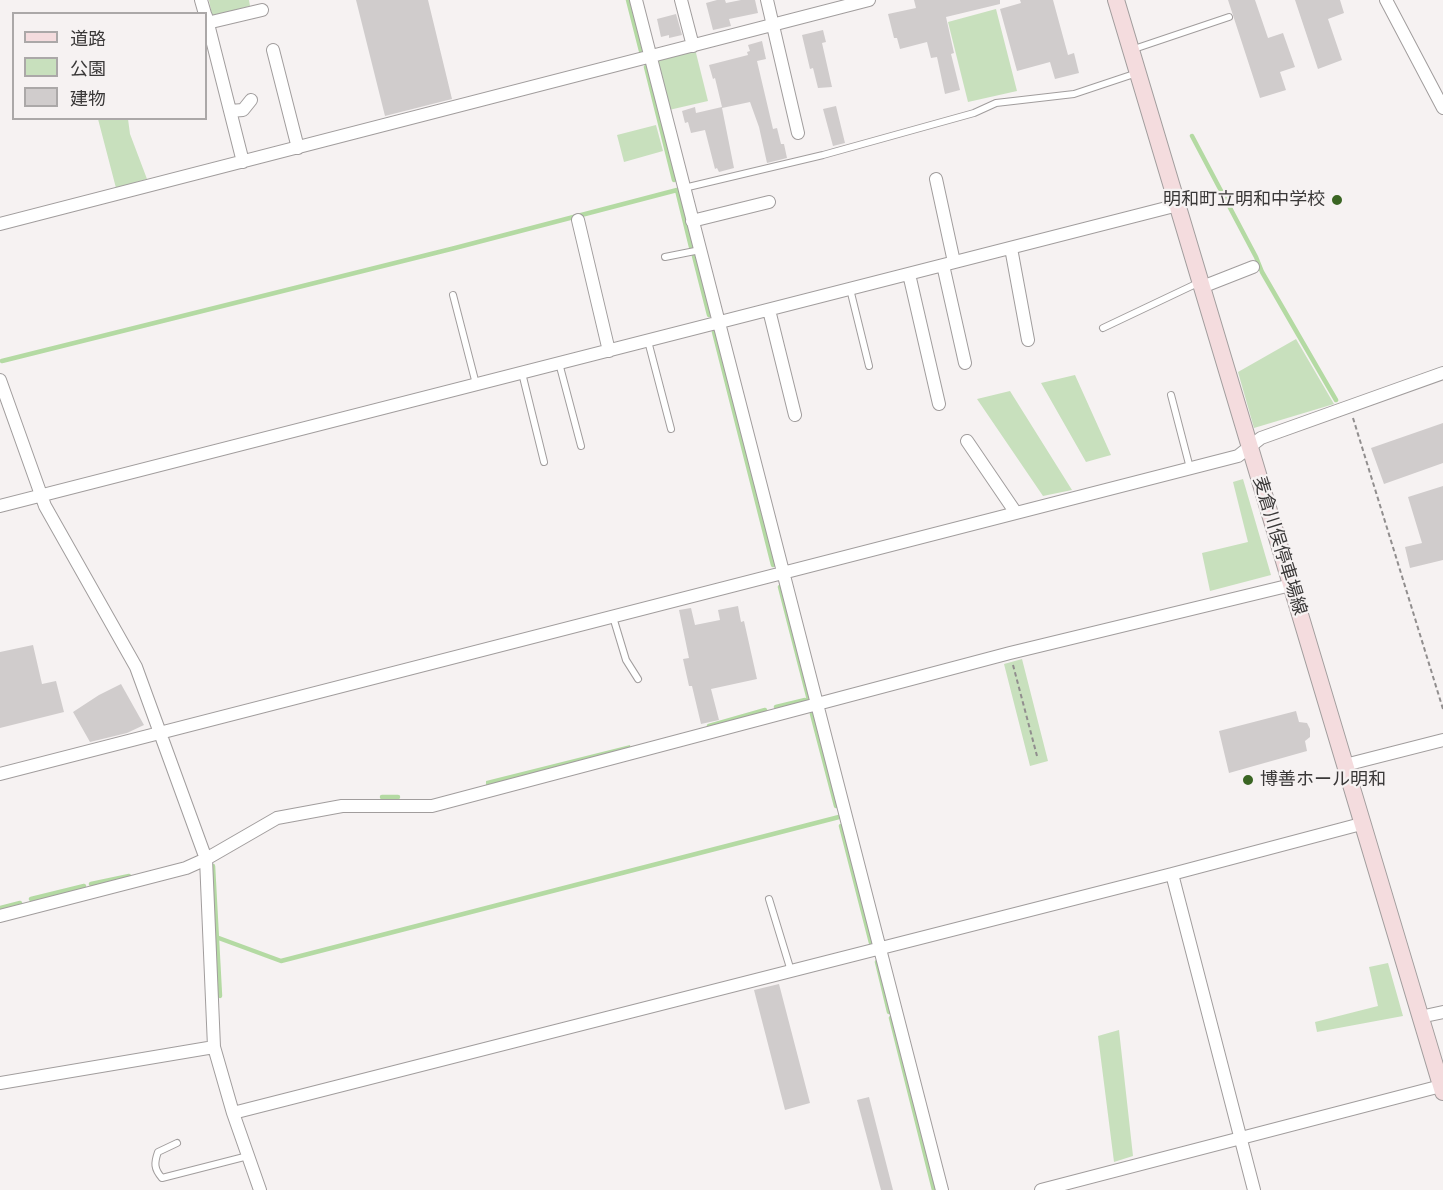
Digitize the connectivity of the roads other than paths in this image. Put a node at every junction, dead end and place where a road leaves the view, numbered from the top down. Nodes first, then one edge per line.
1 (636, 0) edge
2 (681, 0) edge
3 (767, 0) edge
4 (869, 0) edge
5 (1116, 0) edge
6 (1386, 0) edge
7 (262, 10) dead end
8 (207, 17) edge
9 (1229, 17) dead end
10 (207, 25) edge
11 (773, 25) junction
12 (209, 40) edge
13 (693, 46) junction
14 (273, 50) dead end
15 (1131, 50) junction
16 (651, 57) junction
17 (1137, 73) junction
18 (251, 100) dead end
19 (1443, 108) edge
20 (230, 111) junction
21 (798, 133) dead end
22 (298, 148) junction
23 (243, 162) junction
24 (936, 179) dead end
25 (684, 188) junction
26 (769, 202) dead end
27 (1178, 205) junction
28 (578, 220) dead end
29 (692, 221) junction
30 (0, 224) edge
31 (1011, 248) junction
32 (700, 250) junction
33 (665, 257) dead end
34 (949, 264) junction
35 (1253, 267) dead end
36 (909, 274) junction
37 (1201, 285) junction
38 (850, 289) junction
39 (453, 295) dead end
40 (769, 310) junction
41 (718, 323) junction
42 (1102, 328) dead end
43 (648, 340) junction
44 (1028, 340) dead end
45 (609, 351) junction
46 (559, 363) junction
47 (965, 363) dead end
48 (869, 366) dead end
49 (522, 373) junction
50 (1443, 373) edge
51 (0, 380) edge
52 (476, 384) junction
53 (1171, 395) dead end
54 (939, 404) dead end
55 (795, 415) dead end
56 (671, 429) dead end
57 (967, 441) dead end
58 (581, 446) dead end
59 (1250, 447) junction
60 (544, 462) dead end
61 (1190, 468) junction
62 (42, 495) junction
63 (0, 506) edge
64 (1016, 513) junction
65 (783, 574) junction
66 (1291, 585) junction
67 (613, 617) junction
68 (638, 679) dead end
69 (818, 704) junction
70 (161, 733) junction
71 (1443, 740) edge
72 (1346, 765) junction
73 (0, 774) edge
74 (1361, 824) junction
75 (206, 859) junction
76 (1172, 874) junction
77 (770, 898) dead end
78 (0, 916) edge
79 (880, 948) junction
80 (791, 971) junction
81 (1443, 1012) edge
82 (1420, 1017) junction
83 (214, 1047) junction
84 (0, 1083) edge
85 (1442, 1089) edge
86 (233, 1113) junction
87 (1241, 1139) junction
88 (177, 1143) dead end
89 (248, 1156) junction
90 (260, 1190) edge
91 (942, 1190) edge
92 (1041, 1190) edge
93 (1254, 1190) edge

1 - 16 street
2 - 13 street
3 - 11 street
4 - 11 street
5 - 15 main road, 麦倉川俣停車場線
6 - 19 street
7 - 8 street
9 - 15 lane
10 - 12 street
11 - 13 street
11 - 21 street
12 - 20 street
13 - 16 street
14 - 22 street
15 - 17 main road, 麦倉川俣停車場線
16 - 22 street
16 - 25 street
17 - 25 lane
17 - 27 main road, 麦倉川俣停車場線
18 - 20 street
20 - 23 street
22 - 23 street
23 - 30 street
24 - 34 street
25 - 29 street
26 - 29 street
27 - 31 street
27 - 37 main road, 麦倉川俣停車場線
28 - 45 street
29 - 32 street
31 - 34 street
31 - 44 street
32 - 33 lane
32 - 41 street
34 - 36 street
34 - 47 street
35 - 37 street
36 - 38 street
36 - 54 street
37 - 42 lane
37 - 59 main road, 麦倉川俣停車場線
38 - 40 street
38 - 48 lane
39 - 52 lane
40 - 41 street
40 - 55 street
41 - 43 street
41 - 65 street
43 - 45 street
43 - 56 lane
45 - 46 street
46 - 49 street
46 - 58 lane
49 - 52 street
49 - 60 lane
50 - 59 street
51 - 62 street
52 - 62 street
53 - 61 lane
57 - 64 street
59 - 61 street
59 - 66 main road, 麦倉川俣停車場線
61 - 64 street
62 - 63 street
62 - 70 street
64 - 65 street
65 - 67 street
65 - 69 street
66 - 69 street
66 - 72 main road, 麦倉川俣停車場線
67 - 68 lane
67 - 70 street
69 - 75 street
69 - 79 street
70 - 73 street
70 - 75 street
71 - 72 street
72 - 74 main road, 麦倉川俣停車場線
74 - 76 street
74 - 82 main road, 麦倉川俣停車場線
75 - 78 street
75 - 83 street
76 - 79 street
76 - 87 street
77 - 80 lane
79 - 80 street
79 - 91 street
80 - 86 street
81 - 82 street
82 - 85 main road, 麦倉川俣停車場線
83 - 84 street
83 - 86 street
85 - 87 street
86 - 89 street
87 - 92 street
87 - 93 street
88 - 89 lane
89 - 90 street

